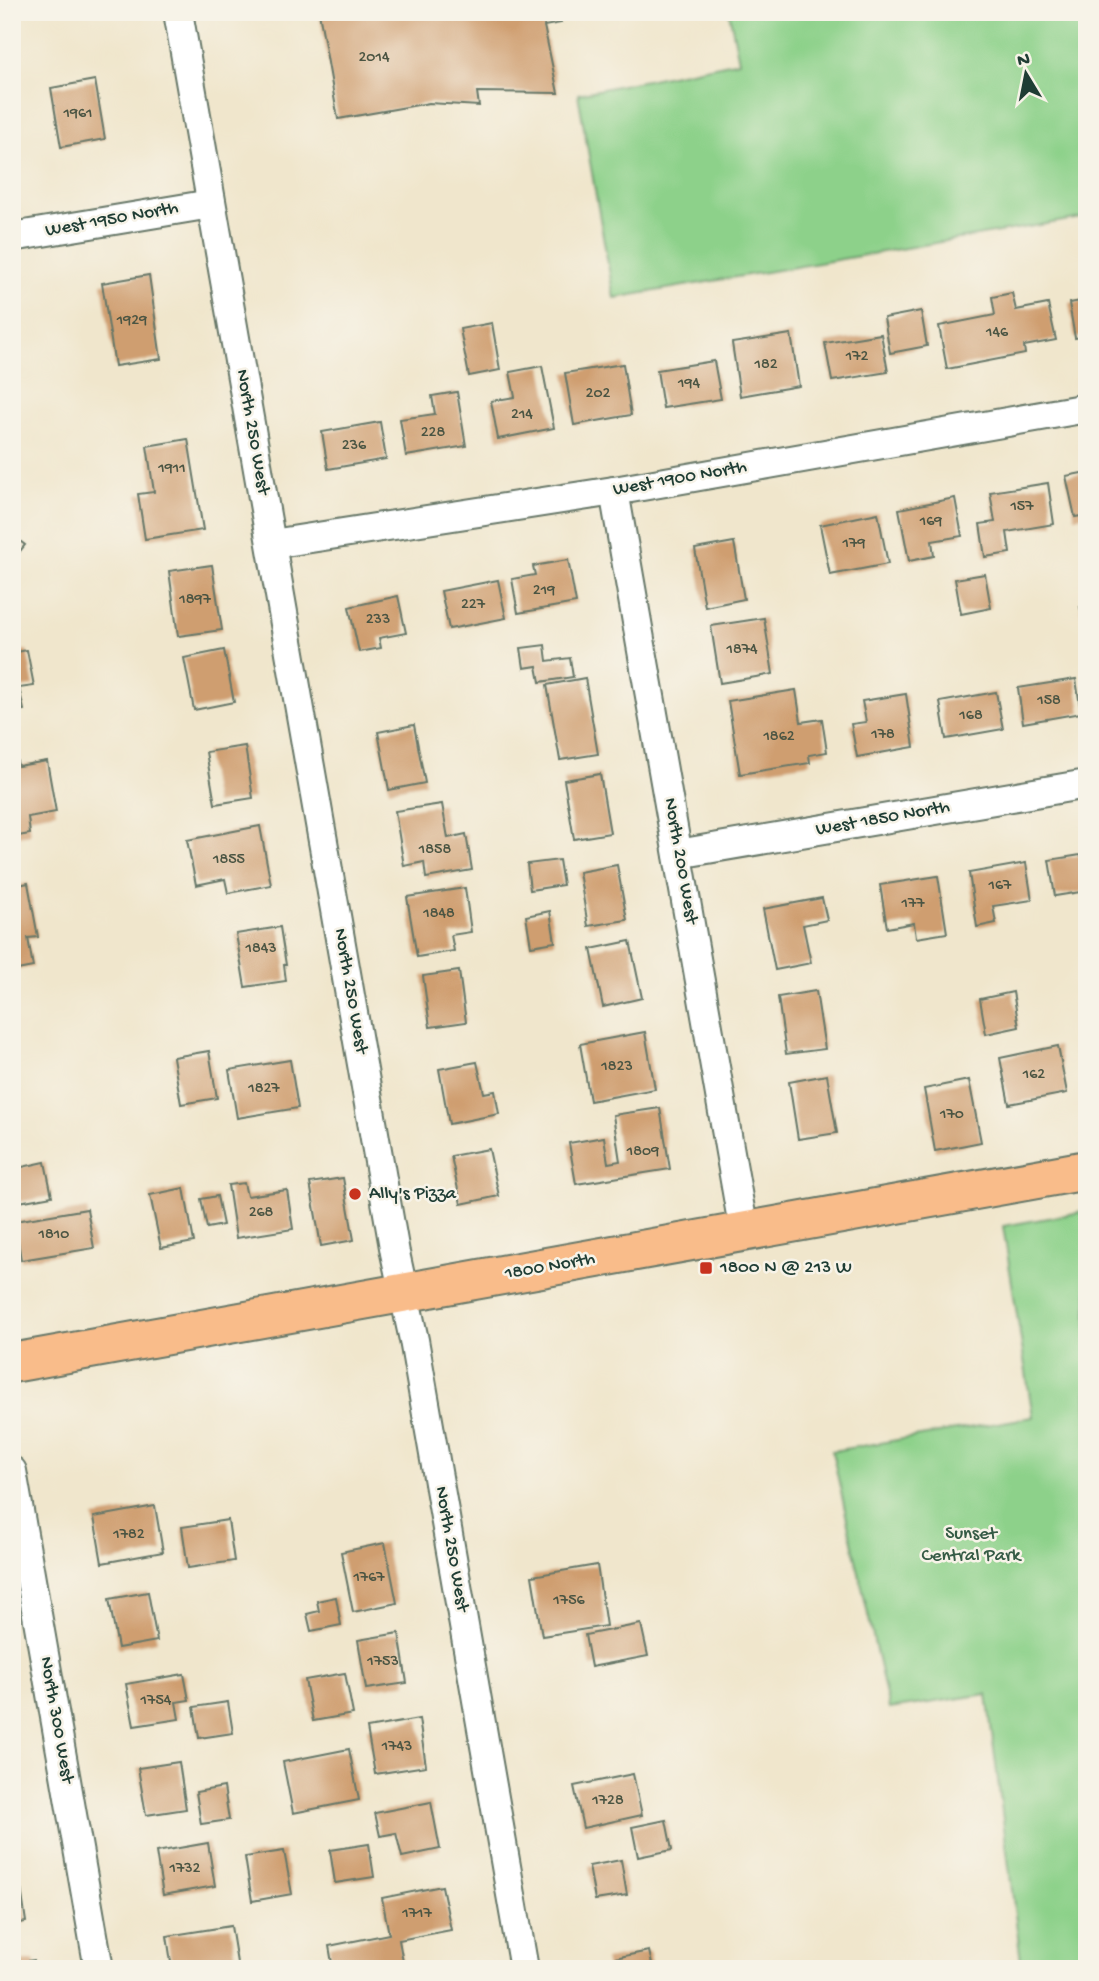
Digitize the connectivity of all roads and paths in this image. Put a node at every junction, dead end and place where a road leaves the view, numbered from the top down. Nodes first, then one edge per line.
1 (178, 12) edge
2 (211, 204) junction
3 (12, 237) edge
4 (1087, 408) edge
5 (614, 491) junction
6 (272, 544) junction
7 (1087, 784) edge
8 (678, 854) junction
9 (1087, 1170) edge
10 (744, 1232) junction
11 (404, 1293) junction
12 (12, 1363) edge
13 (12, 1471) edge
14 (99, 1969) edge
15 (524, 1969) edge

1 - 2 street, North 250 West
2 - 3 street, West 1950 North
2 - 6 street, North 250 West
4 - 5 street, West 1900 North
5 - 6 street, West 1900 North
5 - 8 street, North 200 West
6 - 11 street, North 250 West
7 - 8 street, West 1850 North
8 - 10 street, North 200 West
9 - 10 main road, 1800 North
10 - 11 main road, 1800 North
11 - 12 main road, 1800 North
11 - 15 street, North 250 West
13 - 14 street, North 300 West

